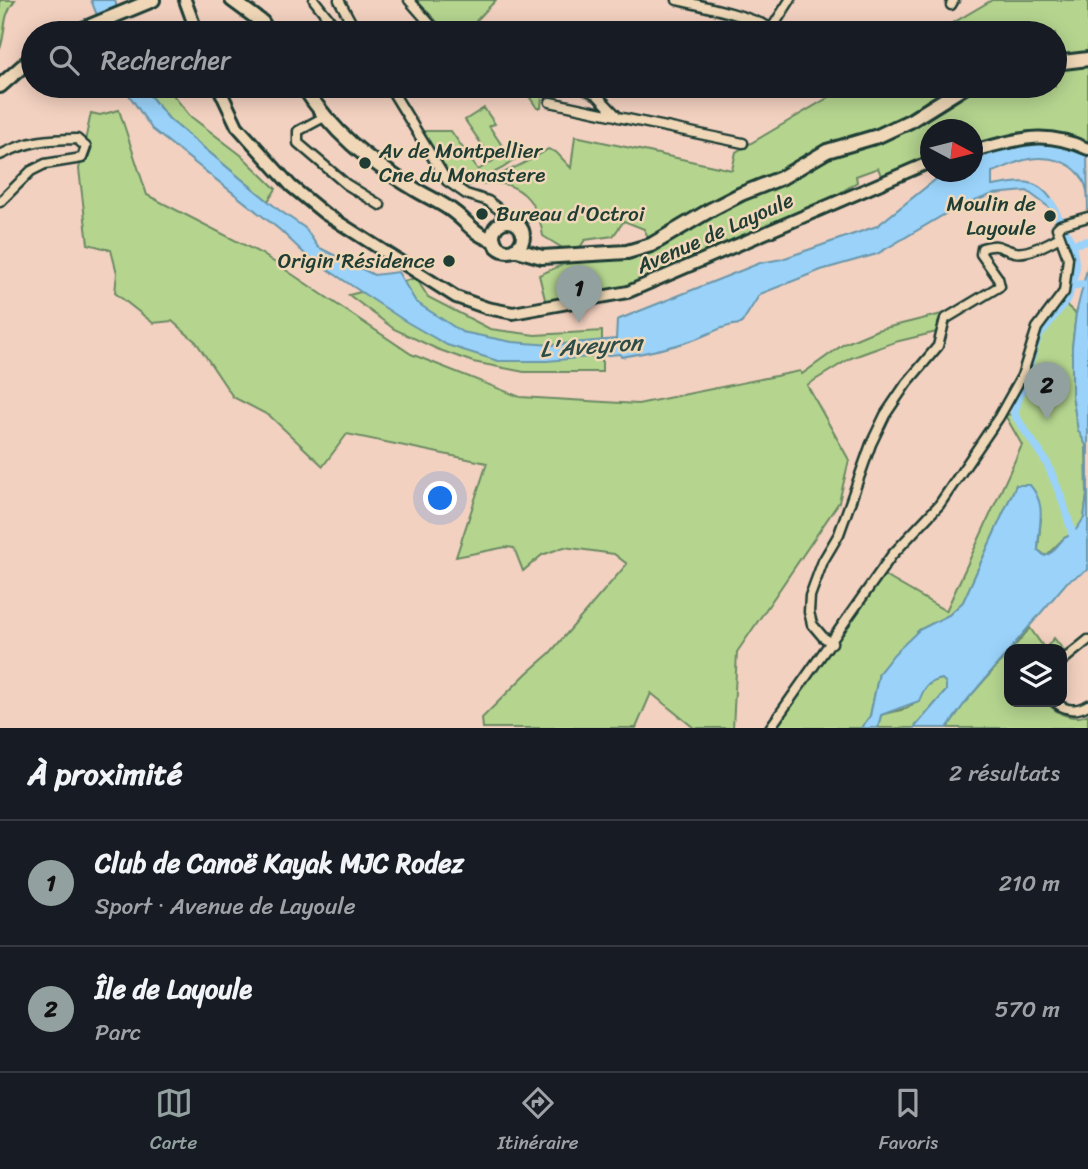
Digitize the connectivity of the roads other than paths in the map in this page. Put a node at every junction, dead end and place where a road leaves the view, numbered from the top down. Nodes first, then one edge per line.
1 (153, 0) edge
2 (185, 0) edge
3 (232, 0) edge
4 (314, 0) edge
5 (339, 0) edge
6 (409, 0) edge
7 (677, 0) edge
8 (790, 0) edge
9 (716, 4) edge
10 (98, 21) edge
11 (193, 21) edge
12 (261, 21) edge
13 (331, 21) edge
14 (350, 21) edge
15 (427, 21) edge
16 (753, 21) edge
17 (779, 21) edge
18 (1088, 59) edge
19 (1067, 62) edge
20 (21, 68) edge
21 (0, 86) edge
22 (224, 98) edge
23 (311, 98) edge
24 (396, 98) edge
25 (600, 98) edge
26 (947, 98) edge
27 (550, 102) dead end
28 (324, 117) junction
29 (618, 117) junction
30 (743, 143) dead end
31 (983, 148) edge
32 (1088, 149) edge
33 (0, 155) edge
34 (920, 166) edge
35 (0, 202) edge
36 (380, 205) dead end
37 (499, 209) junction
38 (1087, 217) edge
39 (515, 222) junction
40 (498, 225) junction
41 (523, 234) junction
42 (1060, 237) junction
43 (488, 238) junction
44 (514, 249) junction
45 (549, 255) junction
46 (1088, 640) edge
47 (832, 643) junction
48 (1067, 657) edge
49 (1088, 705) edge
50 (1064, 707) edge
51 (770, 728) edge

1 - 10 main road
2 - 11 street
3 - 12 main road
4 - 13 street
5 - 14 street
6 - 15 street
7 - 9 street
8 - 17 street
9 - 16 street
18 - 19 main road
20 - 21 main road
22 - 34 street, Avenue de Layoule
23 - 28 main road
24 - 37 street
25 - 29 street
26 - 45 main road
27 - 29 street
28 - 36 street
28 - 43 main road
29 - 30 street
31 - 32 street
33 - 35 street
37 - 39 street
37 - 40 street
38 - 42 street
39 - 40 main road
39 - 41 main road
40 - 43 main road
41 - 44 main road
41 - 45 main road
42 - 47 street
42 - 47 street
43 - 44 main road
44 - 45 main road
46 - 48 street
47 - 51 street
49 - 50 street

